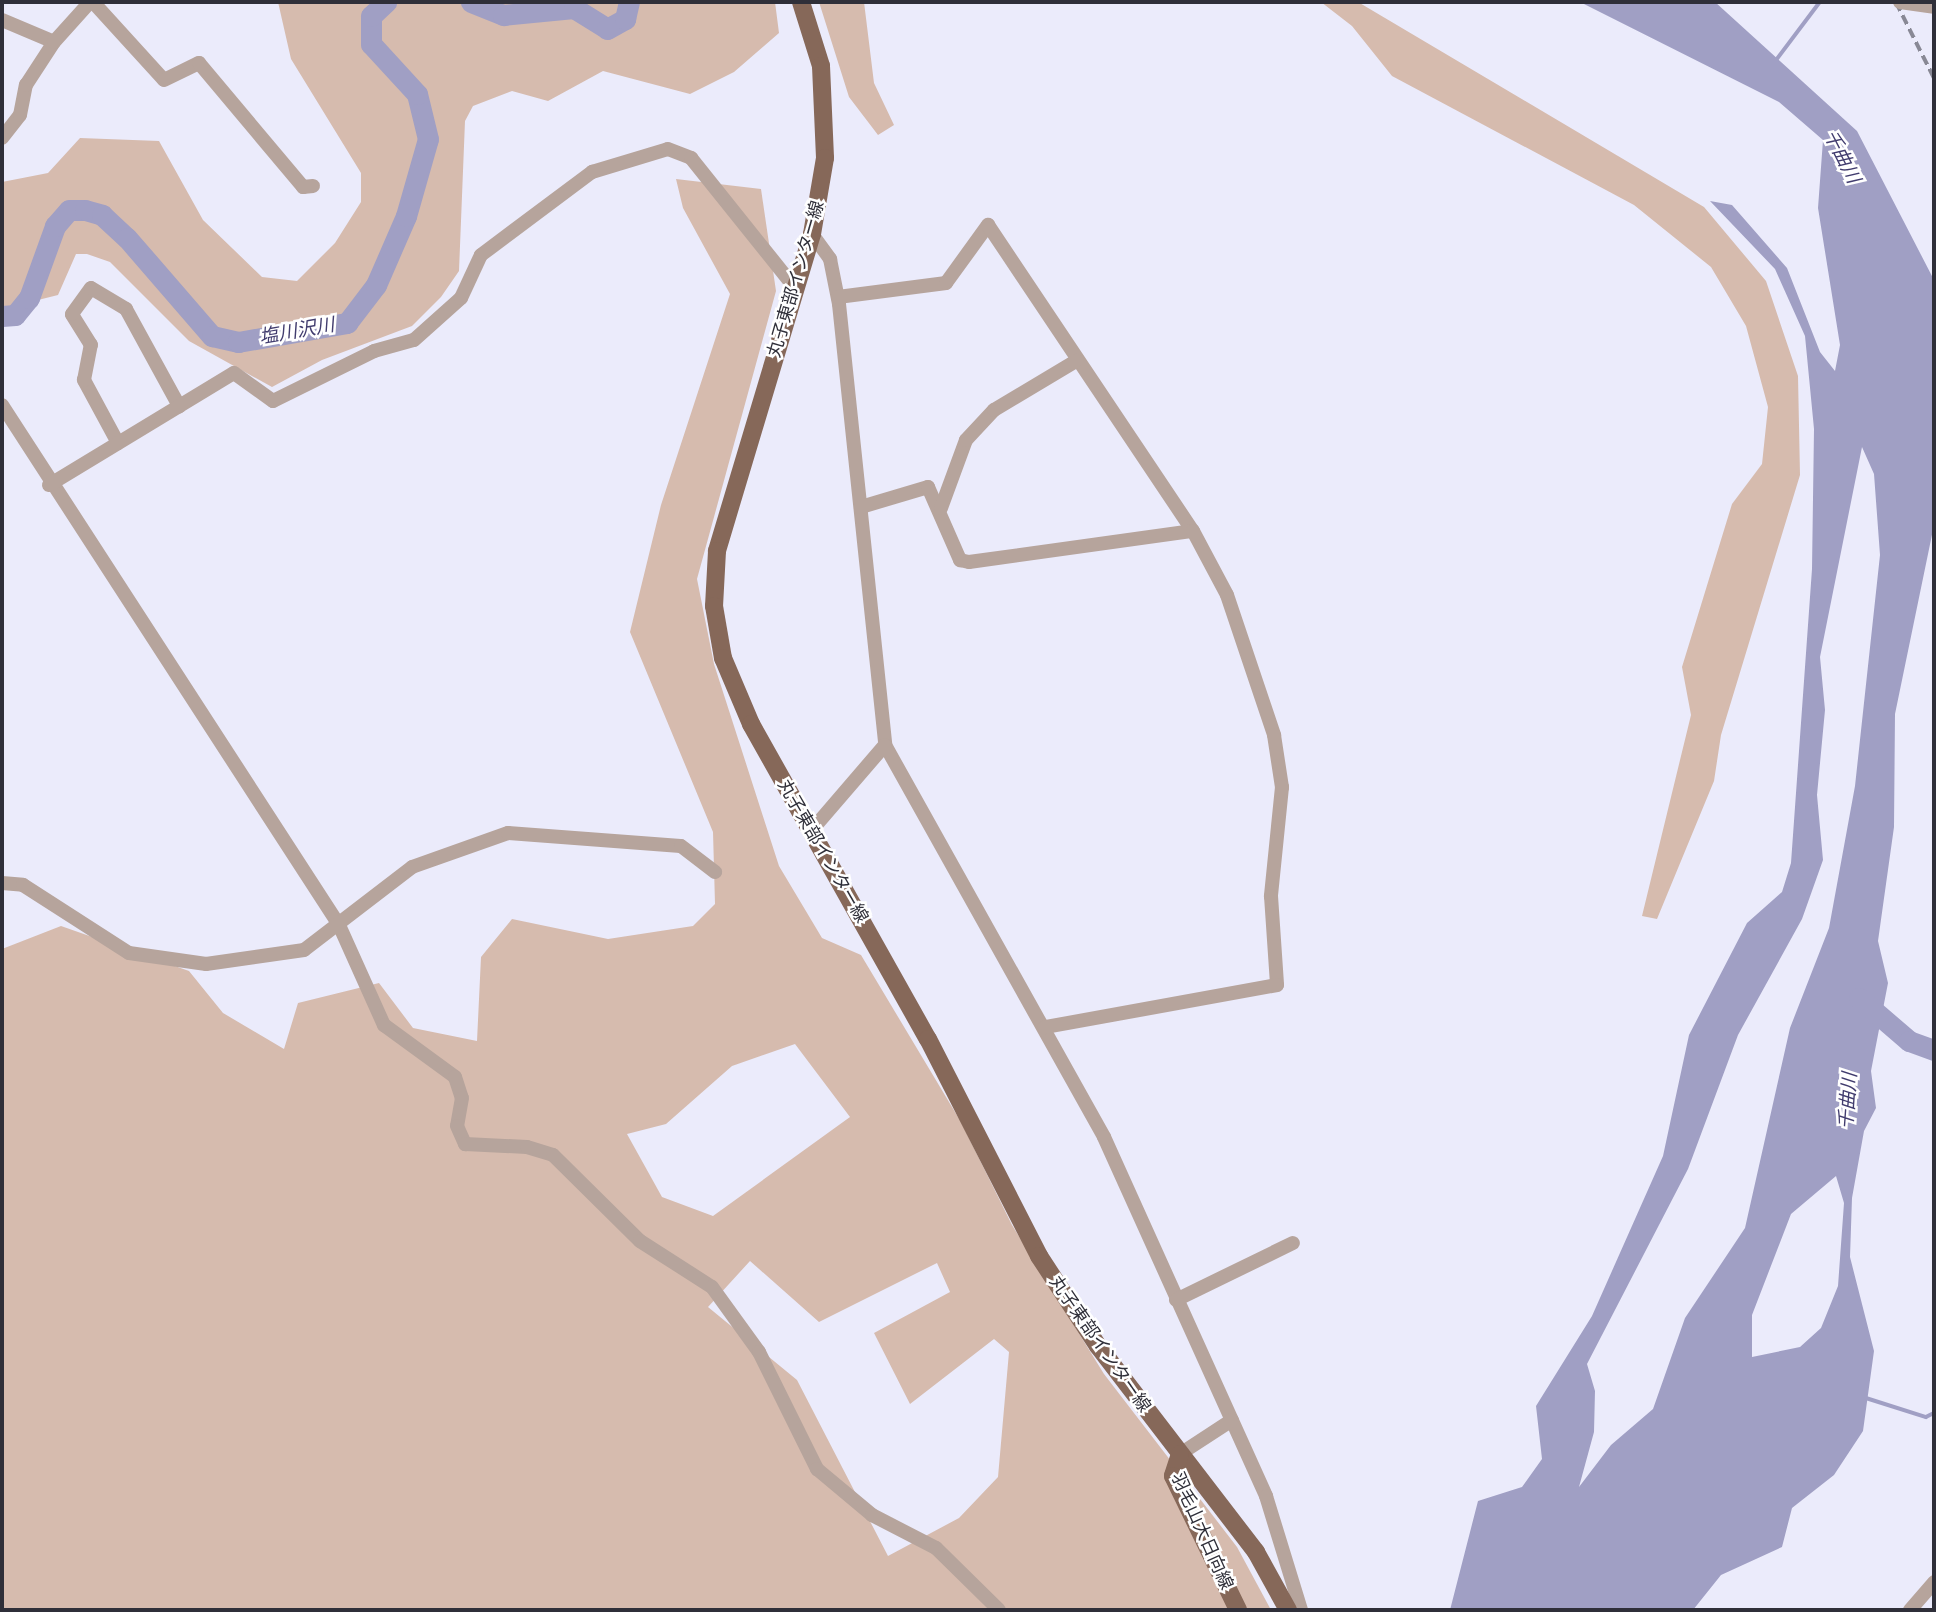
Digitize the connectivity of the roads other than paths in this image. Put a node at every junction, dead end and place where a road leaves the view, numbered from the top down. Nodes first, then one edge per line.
1 (92, 2) edge
2 (801, 2) edge
3 (1900, 2) edge
4 (1930, 2) edge
5 (1934, 7) edge
6 (1934, 14) edge
7 (2, 20) edge
8 (54, 42) junction
9 (2, 138) edge
10 (313, 186) dead end
11 (812, 234) junction
12 (795, 288) junction
13 (838, 297) junction
14 (1076, 361) junction
15 (2, 405) edge
16 (179, 406) junction
17 (118, 443) junction
18 (49, 485) junction
19 (861, 507) junction
20 (942, 508) junction
21 (1193, 531) junction
22 (885, 745) junction
23 (811, 831) junction
24 (715, 872) dead end
25 (2, 883) edge
26 (339, 925) junction
27 (1045, 1027) junction
28 (1293, 1243) dead end
29 (1176, 1300) junction
30 (1232, 1420) junction
31 (1180, 1454) junction
32 (1934, 1582) edge
33 (999, 1610) edge
34 (1238, 1610) edge
35 (1288, 1610) edge
36 (1301, 1610) edge
37 (1910, 1610) edge

1 - 8 street
1 - 10 street
2 - 11 main road, 丸子東部インター線
3 - 5 street, bridge
4 - 6 street
7 - 8 street
8 - 9 street
11 - 12 main road, 丸子東部インター線
11 - 13 street
12 - 16 street
12 - 23 main road, 丸子東部インター線
13 - 14 street
13 - 19 street
14 - 20 street
14 - 21 street
15 - 18 street
16 - 17 street
16 - 17 street
17 - 18 street
18 - 26 street
19 - 20 street
19 - 22 street
20 - 21 street
21 - 27 street
22 - 23 street
22 - 27 street
23 - 31 main road, 丸子東部インター線
24 - 26 street
25 - 26 street
26 - 33 street
27 - 29 street
28 - 29 street
29 - 30 street
30 - 31 street
30 - 36 street
31 - 34 main road, 羽毛山大日向線
31 - 35 main road, 丸子東部インター線
32 - 37 street

